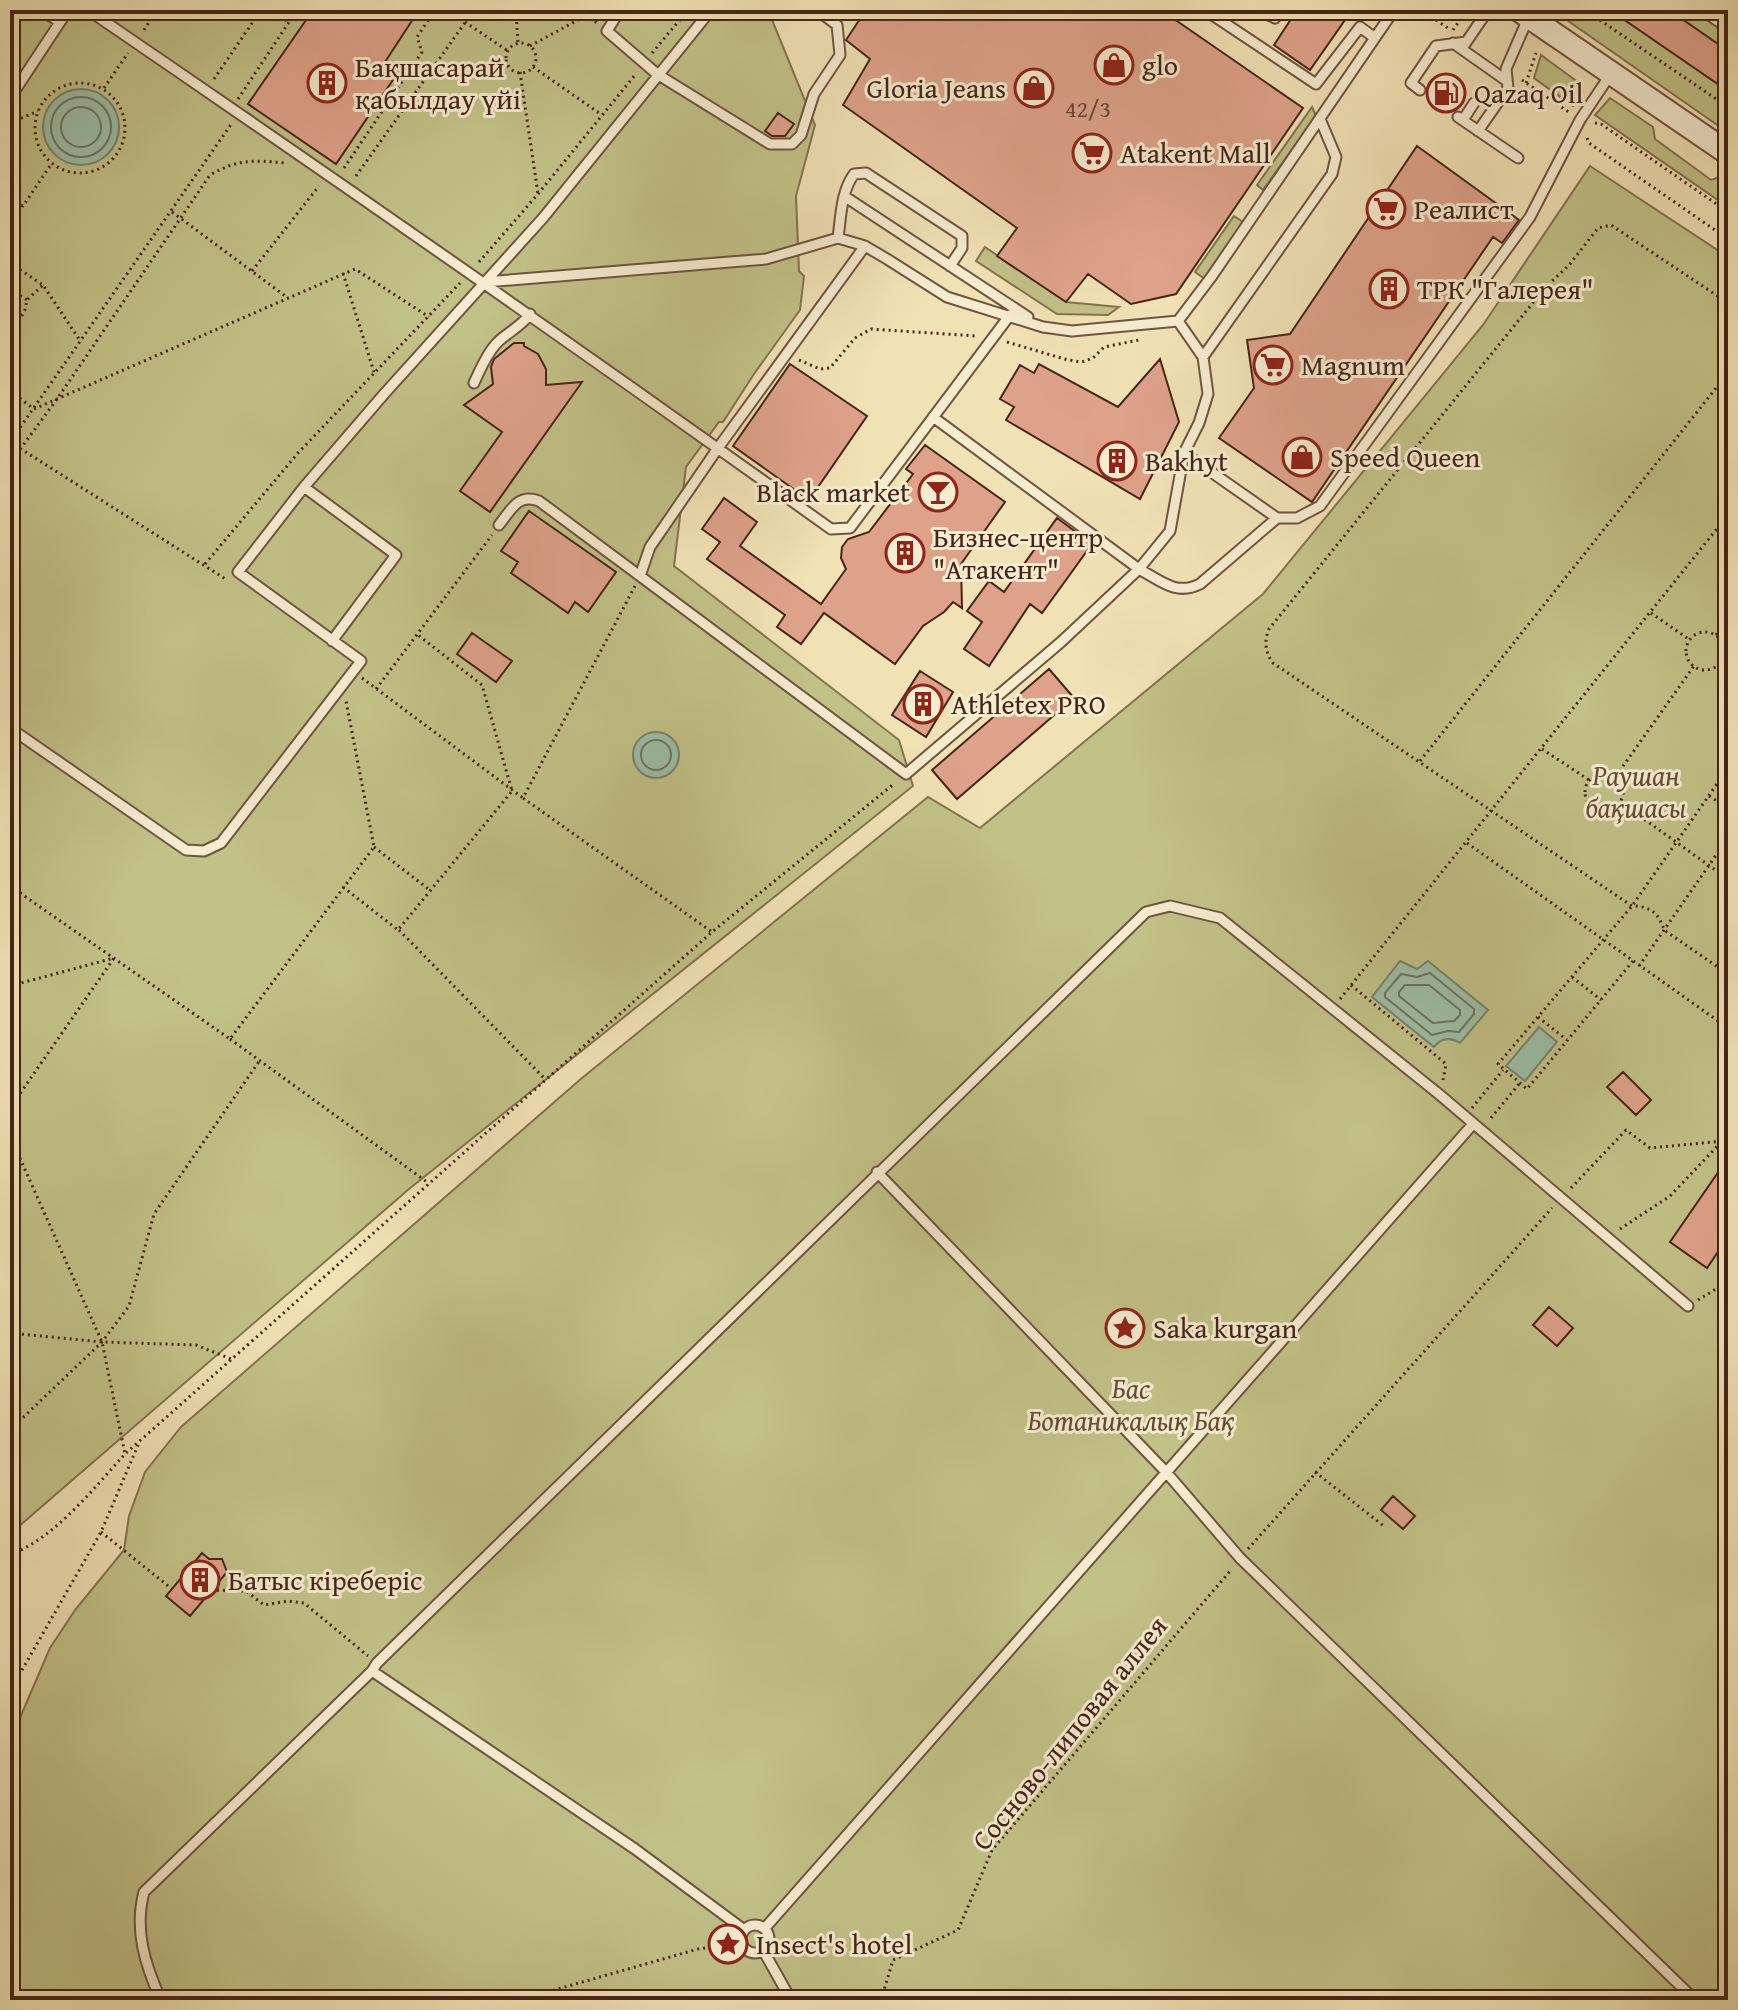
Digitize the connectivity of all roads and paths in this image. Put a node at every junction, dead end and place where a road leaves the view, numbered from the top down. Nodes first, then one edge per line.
1 (41, 10) edge
2 (68, 10) edge
3 (88, 10) edge
4 (261, 10) edge
5 (270, 10) edge
6 (297, 10) edge
7 (435, 10) edge
8 (474, 10) edge
9 (516, 10) edge
10 (581, 10) edge
11 (620, 10) edge
12 (688, 10) edge
13 (711, 10) edge
14 (817, 10) edge
15 (1205, 10) edge
16 (1258, 10) edge
17 (1281, 10) edge
18 (1394, 10) edge
19 (1421, 10) edge
20 (1467, 10) edge
21 (1488, 10) edge
22 (1585, 10) edge
23 (1702, 10) edge
24 (1526, 12) edge
25 (587, 15) junction
26 (60, 22) junction
27 (289, 22) junction
28 (465, 22) junction
29 (1728, 28) edge
30 (607, 31) junction
31 (1452, 31) junction
32 (1375, 38) junction
33 (518, 43) junction
34 (1459, 45) junction
35 (530, 46) junction
36 (508, 51) junction
37 (1536, 53) dead end
38 (643, 64) junction
39 (533, 67) junction
40 (520, 72) junction
41 (1612, 72) junction
42 (657, 74) junction
43 (1498, 74) junction
44 (1420, 90) dead end
45 (205, 92) junction
46 (10, 98) edge
47 (1474, 103) dead end
48 (1728, 107) edge
49 (38, 111) junction
50 (235, 111) junction
51 (603, 116) junction
52 (1320, 119) junction
53 (1580, 120) junction
54 (10, 123) edge
55 (616, 126) junction
56 (1478, 131) junction
57 (1726, 147) edge
58 (1518, 158) dead end
59 (52, 163) junction
60 (332, 177) junction
61 (347, 188) junction
62 (538, 194) junction
63 (844, 196) junction
64 (10, 201) edge
65 (172, 212) junction
66 (1728, 212) edge
67 (838, 238) junction
68 (1728, 239) edge
69 (865, 246) junction
70 (11, 263) edge
71 (950, 266) junction
72 (252, 271) junction
73 (470, 272) junction
74 (343, 273) junction
75 (485, 282) junction
76 (43, 285) junction
77 (10, 289) edge
78 (290, 299) junction
79 (27, 300) junction
80 (1728, 303) edge
81 (530, 314) junction
82 (1010, 315) junction
83 (429, 317) junction
84 (1178, 321) junction
85 (446, 327) junction
86 (1043, 327) junction
87 (10, 337) edge
88 (81, 342) junction
89 (1203, 357) junction
90 (1728, 373) edge
91 (374, 374) junction
92 (474, 383) dead end
93 (1718, 385) junction
94 (10, 391) edge
95 (385, 393) junction
96 (1728, 393) edge
97 (34, 409) junction
98 (933, 417) junction
99 (10, 442) edge
100 (718, 448) junction
101 (1184, 453) junction
102 (304, 487) junction
103 (1728, 515) edge
104 (1277, 518) junction
105 (499, 525) joint
106 (205, 564) junction
107 (1139, 569) junction
108 (640, 576) junction
109 (230, 582) dead end
110 (1651, 613) junction
111 (1728, 619) edge
112 (418, 635) junction
113 (1716, 635) junction
114 (1690, 640) junction
115 (332, 641) junction
116 (1721, 661) junction
117 (1694, 666) junction
118 (1728, 667) edge
119 (353, 672) junction
120 (343, 685) junction
121 (376, 689) junction
122 (10, 728) edge
123 (1542, 749) junction
124 (1420, 761) junction
125 (1728, 768) edge
126 (906, 774) junction
127 (1616, 776) junction
128 (1589, 780) junction
129 (512, 791) junction
130 (1709, 796) junction
131 (523, 798) junction
132 (1620, 802) junction
133 (1728, 808) edge
134 (1493, 812) junction
135 (1728, 838) edge
136 (1467, 843) junction
137 (1677, 843) junction
138 (374, 847) junction
139 (1709, 866) junction
140 (1728, 879) edge
141 (10, 886) edge
142 (343, 887) junction
143 (431, 891) junction
144 (1632, 906) junction
145 (398, 930) junction
146 (1664, 930) junction
147 (712, 932) junction
148 (1604, 941) junction
149 (114, 958) junction
150 (1633, 961) junction
151 (1639, 966) junction
152 (1728, 974) edge
153 (1572, 977) junction
154 (1351, 985) junction
155 (10, 986) edge
156 (1601, 1000) junction
157 (1333, 1008) junction
158 (1538, 1017) junction
159 (1728, 1028) edge
160 (230, 1039) junction
161 (1568, 1040) junction
162 (260, 1060) junction
163 (1503, 1069) junction
164 (545, 1079) junction
165 (1520, 1083) junction
166 (1440, 1095) junction
167 (10, 1108) edge
168 (1473, 1124) junction
169 (1728, 1135) edge
170 (10, 1136) edge
171 (1724, 1141) junction
172 (877, 1172) junction
173 (428, 1182) junction
174 (1561, 1199) junction
175 (1607, 1238) junction
176 (1728, 1278) edge
177 (1688, 1306) joint
178 (10, 1333) edge
179 (102, 1342) junction
180 (231, 1359) junction
181 (10, 1430) edge
182 (140, 1441) junction
183 (125, 1454) junction
184 (1166, 1472) junction
185 (1315, 1472) junction
186 (1385, 1527) dead end
187 (101, 1532) junction
188 (10, 1555) edge
189 (1240, 1558) junction
190 (172, 1589) dead end
191 (211, 1590) dead end
192 (374, 1667) junction
193 (10, 1691) edge
194 (765, 1928) junction
195 (743, 1929) junction
196 (741, 1943) junction
197 (763, 1950) junction
198 (161, 2000) edge
199 (531, 2000) edge
200 (791, 2000) edge
201 (881, 2000) edge
202 (1695, 2000) edge

1 - 26 lane
2 - 26 lane
3 - 45 lane
4 - 45 path
5 - 27 path
6 - 27 path
7 - 60 path
8 - 28 path
9 - 33 path
10 - 25 path
11 - 30 lane
12 - 38 path
13 - 42 lane
14 - 42 lane
15 - 32 lane
16 - 17 lane
18 - 32 lane
19 - 31 path
20 - 31 path
21 - 34 lane
22 - 48 path
23 - 29 lane
24 - 41 street
24 - 43 lane
25 - 30 path
25 - 35 path
26 - 46 lane
27 - 50 path
28 - 36 path
28 - 61 path
30 - 38 lane
31 - 34 path
32 - 52 lane
33 - 35 path
33 - 36 path
34 - 43 lane
34 - 44 lane
35 - 39 path
36 - 40 path
37 - 53 path
38 - 42 lane
38 - 51 path
39 - 40 path
39 - 51 path
40 - 62 path
41 - 53 lane
41 - 57 street
42 - 55 lane
43 - 56 lane
45 - 50 lane
47 - 56 lane
49 - 54 path
49 - 59 path
49 - 59 path
50 - 60 lane
50 - 65 path
51 - 55 path
51 - 62 path
52 - 84 lane
52 - 89 lane
53 - 66 path
53 - 68 path
53 - 104 lane
55 - 75 lane
56 - 58 lane
59 - 64 path
60 - 61 lane
60 - 72 path
61 - 73 lane
62 - 73 path
63 - 67 lane
63 - 71 lane
63 - 71 lane
65 - 72 path
65 - 88 path
67 - 69 lane
67 - 75 lane
69 - 82 lane
69 - 100 lane
70 - 76 path
71 - 86 lane
72 - 78 path
73 - 75 lane
73 - 83 path
74 - 78 path
74 - 83 path
74 - 91 path
75 - 81 lane
75 - 85 lane
76 - 79 path
76 - 88 path
77 - 79 path
78 - 97 path
79 - 87 path
80 - 124 path
81 - 92 lane
81 - 100 lane
82 - 86 lane
82 - 98 lane
83 - 85 path
83 - 91 path
84 - 86 lane
84 - 89 lane
85 - 95 lane
88 - 97 path
89 - 101 lane
90 - 93 path
91 - 95 path
91 - 106 path
93 - 96 path
93 - 124 path
94 - 97 path
95 - 102 lane
97 - 99 path
98 - 100 lane
98 - 107 lane
99 - 106 path
100 - 108 lane
101 - 104 lane
101 - 107 lane
102 - 115 lane
102 - 115 lane
103 - 110 path
104 - 107 lane
105 - 108 lane
105 - 112 path
106 - 109 path
107 - 126 lane
108 - 126 lane
108 - 131 path
110 - 114 path
110 - 123 path
111 - 113 path
112 - 121 path
112 - 129 path
113 - 114 path
113 - 116 path
114 - 117 path
115 - 119 lane
116 - 117 path
116 - 118 path
117 - 127 path
119 - 120 lane
119 - 121 path
120 - 122 lane
120 - 138 path
121 - 129 path
123 - 128 path
123 - 134 path
124 - 134 path
125 - 130 path
126 - 147 path
127 - 128 path
127 - 132 path
128 - 132 path
129 - 131 path
129 - 143 path
130 - 133 path
130 - 137 path
131 - 147 path
132 - 137 path
134 - 136 path
134 - 144 path
135 - 139 path
136 - 148 path
136 - 154 path
137 - 139 path
137 - 144 path
138 - 142 path
138 - 143 path
139 - 140 path
139 - 146 path
141 - 149 path
142 - 145 path
142 - 160 path
143 - 145 path
144 - 146 path
144 - 148 path
145 - 164 path
146 - 151 path
146 - 152 path
147 - 164 path
148 - 150 path
148 - 153 path
149 - 155 path
149 - 160 path
149 - 167 path
150 - 151 path
150 - 156 path
151 - 159 path
153 - 156 path
153 - 158 path
154 - 157 path
154 - 166 path
156 - 161 path
157 - 166 lane
157 - 172 lane
158 - 161 path
158 - 163 path
160 - 162 path
161 - 165 path
162 - 173 path
162 - 179 path
163 - 165 path
163 - 168 path
164 - 173 path
165 - 168 path
166 - 168 lane
168 - 174 lane
168 - 184 lane
169 - 171 path
170 - 179 path
171 - 174 path, Сосново-липовая аллея
171 - 175 path
172 - 184 lane
172 - 192 lane
173 - 180 path
174 - 175 lane
174 - 185 path, Сосново-липовая аллея
175 - 177 lane
176 - 177 path
178 - 179 path
179 - 180 path
179 - 181 path
179 - 183 path
180 - 182 path
182 - 183 path
182 - 187 path
183 - 188 path
184 - 189 lane
184 - 194 lane
185 - 186 path
185 - 189 path, Сосново-липовая аллея
187 - 190 path
187 - 193 path
189 - 201 path, Сосново-липовая аллея
189 - 202 lane
191 - 192 path
192 - 195 lane
192 - 198 lane
194 - 195 lane
194 - 197 lane
195 - 196 lane
196 - 197 lane
196 - 199 path
197 - 200 lane

